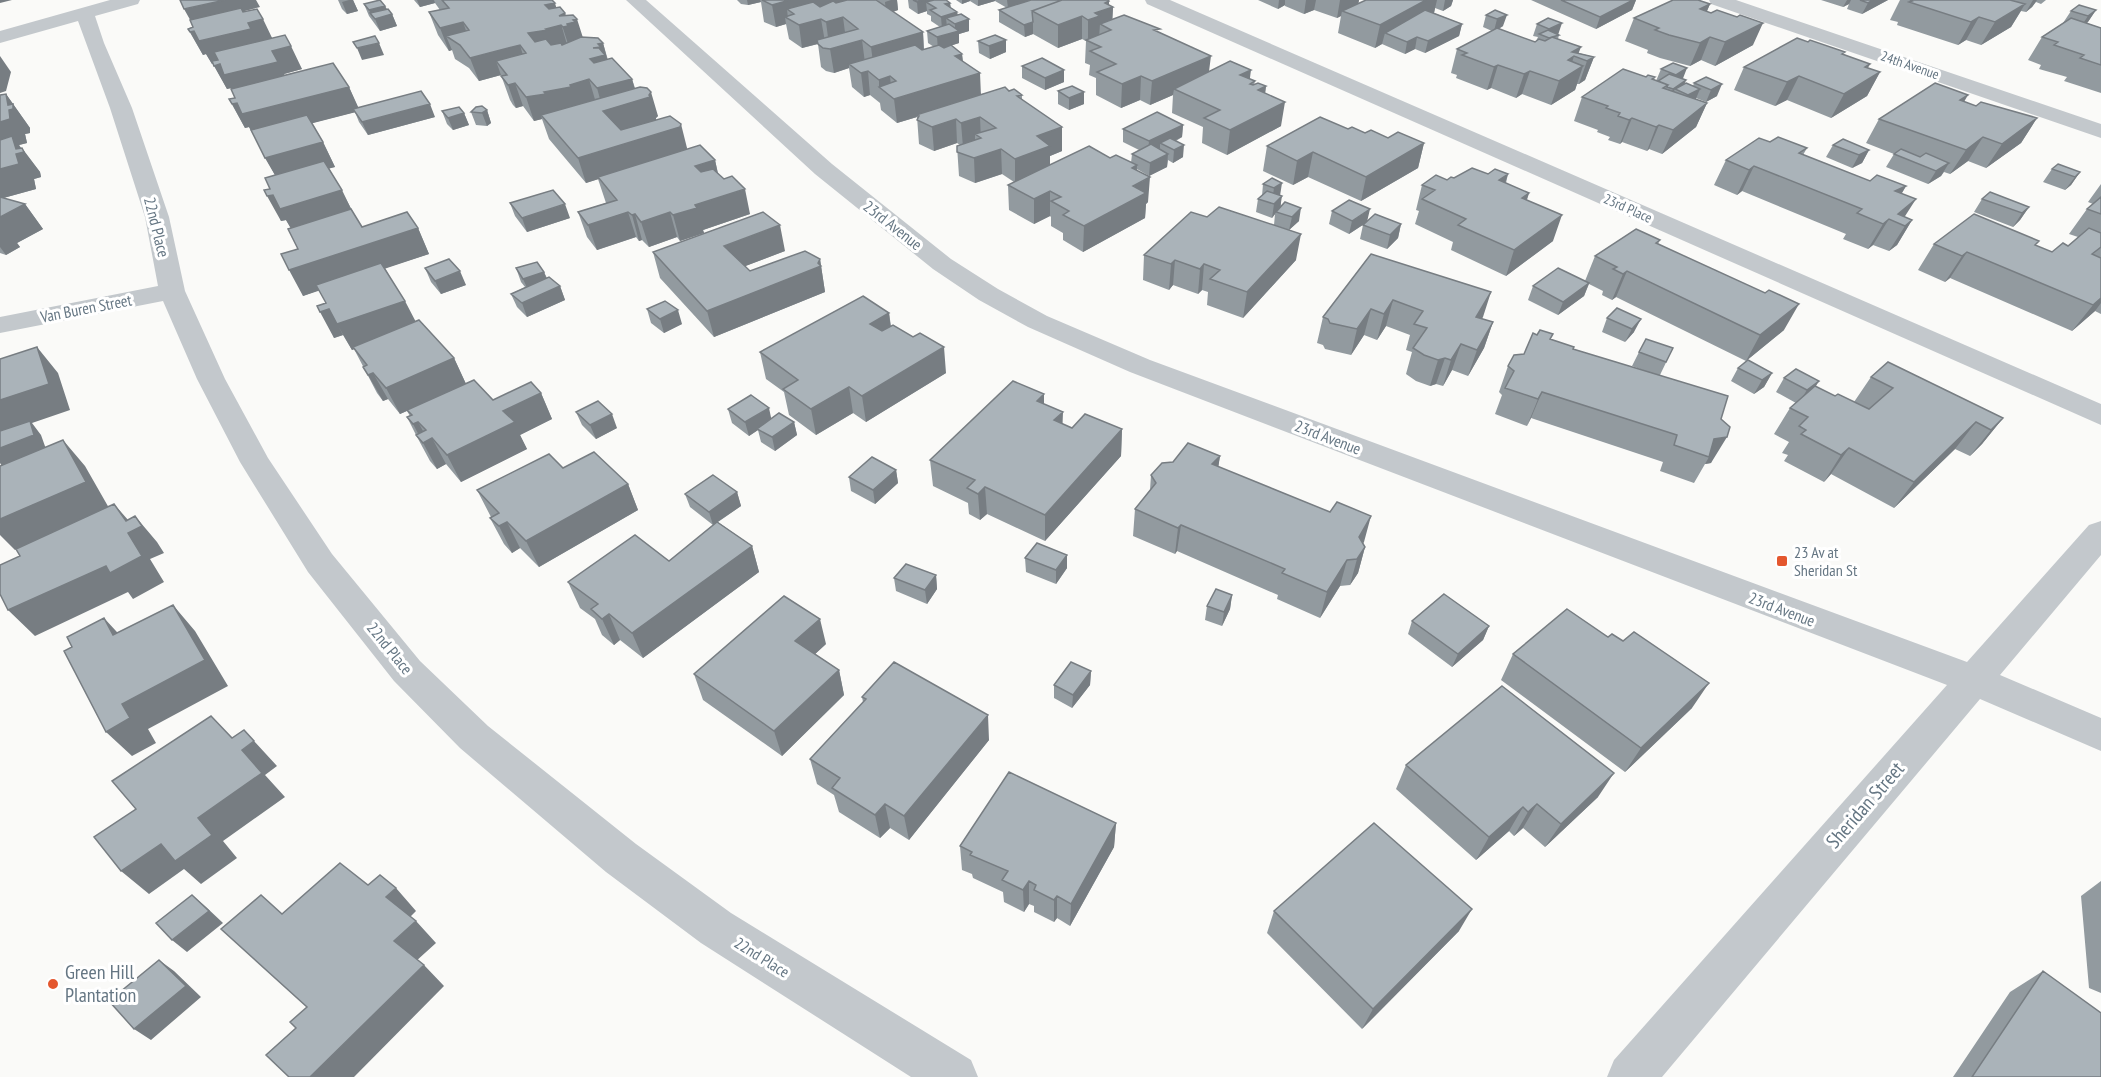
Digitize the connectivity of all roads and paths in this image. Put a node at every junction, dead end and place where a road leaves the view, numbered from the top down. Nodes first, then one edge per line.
1 (131, 0) edge
2 (635, 0) edge
3 (1154, 0) edge
4 (1718, 0) edge
5 (85, 13) junction
6 (0, 37) edge
7 (2101, 131) edge
8 (172, 291) junction
9 (0, 325) edge
10 (2101, 415) edge
11 (2101, 533) edge
12 (1973, 680) junction
13 (2101, 735) edge
14 (954, 1077) edge
15 (1631, 1077) edge

1 - 5 street
2 - 12 street, 23rd Avenue
3 - 10 street, 23rd Place
4 - 7 street, 24th Avenue
5 - 6 street
5 - 8 street, 22nd Place
8 - 9 street, Van Buren Street
8 - 14 street, 22nd Place
11 - 12 street, Sheridan Street
12 - 13 street, 23rd Avenue
12 - 15 street, Sheridan Street

